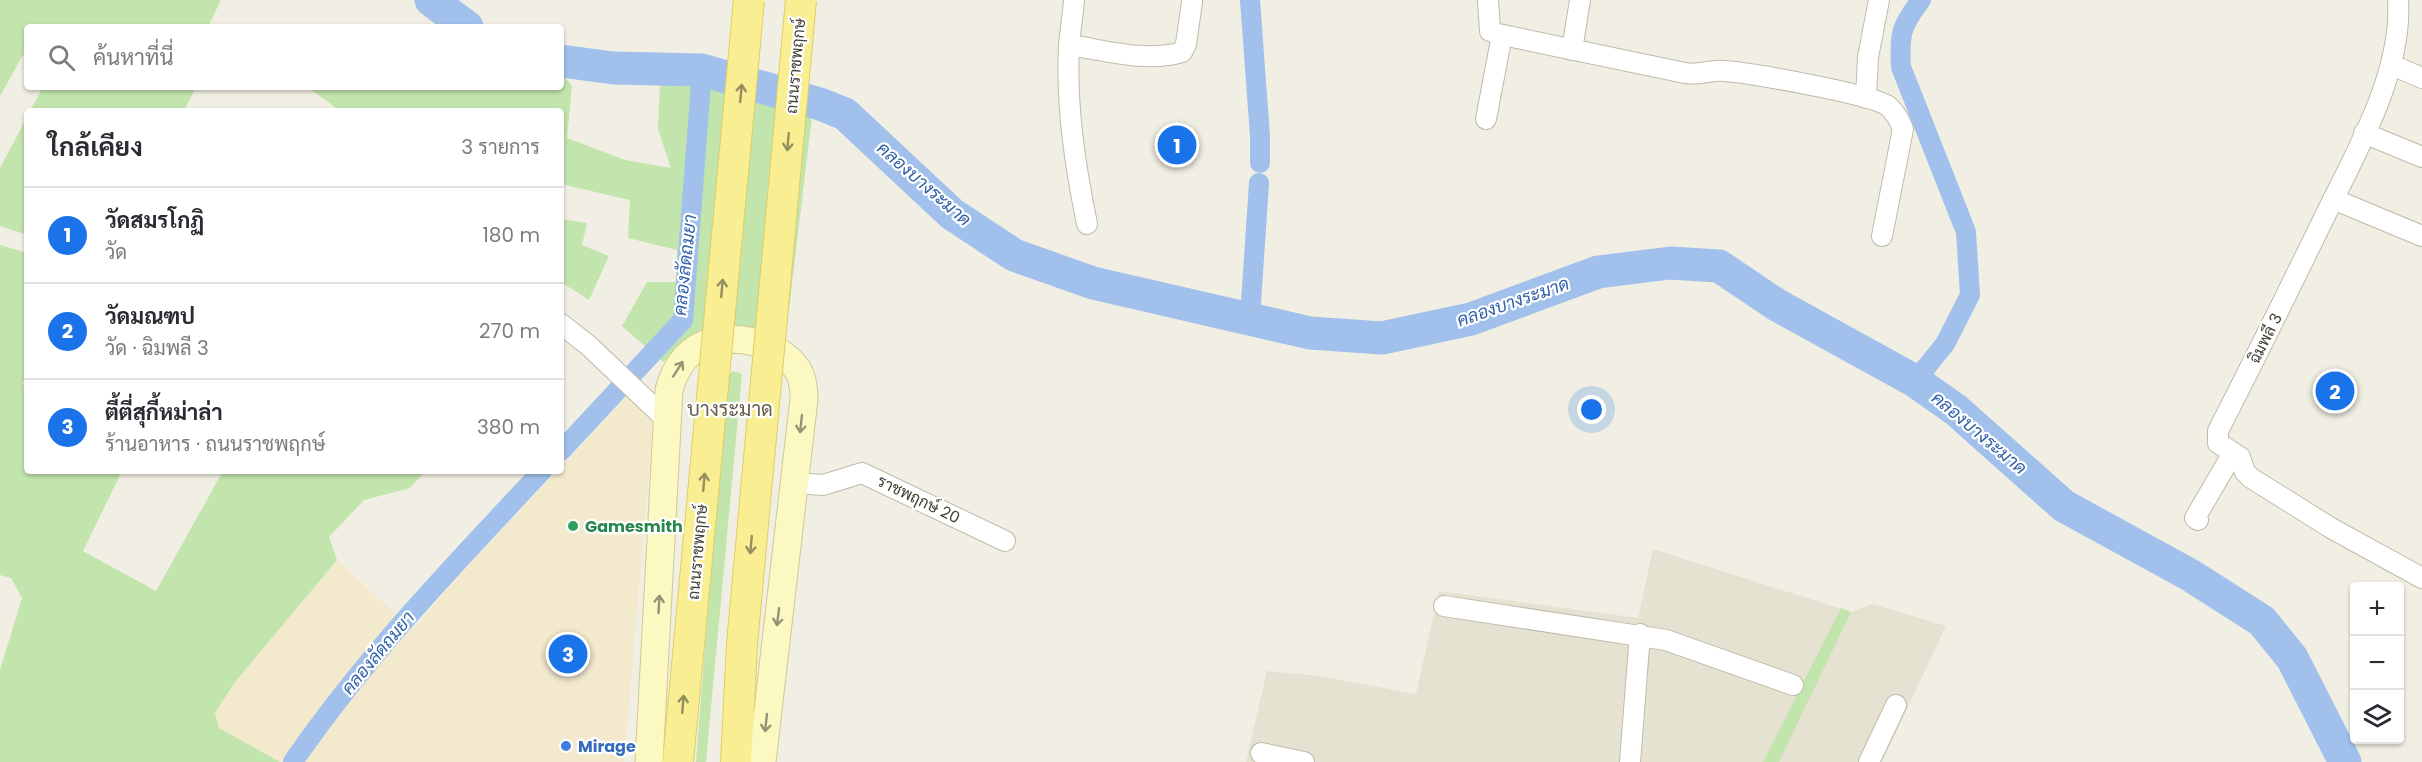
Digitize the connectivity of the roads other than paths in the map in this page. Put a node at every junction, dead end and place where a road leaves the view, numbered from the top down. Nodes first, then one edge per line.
1 (749, 0) edge
2 (801, 0) edge
3 (1074, 0) edge
4 (1488, 0) edge
5 (1580, 0) edge
6 (1879, 0) edge
7 (2398, 0) edge
8 (1192, 2) dead end
9 (1503, 35) junction
10 (1069, 45) junction
11 (1572, 50) junction
12 (2392, 65) junction
13 (2422, 78) edge
14 (1866, 98) junction
15 (1486, 119) dead end
16 (2364, 133) junction
17 (2422, 157) edge
18 (2333, 199) junction
19 (1087, 224) dead end
20 (1882, 236) dead end
21 (2422, 236) edge
22 (564, 327) edge
23 (668, 421) junction
24 (2233, 453) junction
25 (794, 483) junction
26 (2198, 520) dead end
27 (1005, 541) dead end
28 (2422, 578) edge
29 (1444, 606) dead end
30 (1640, 634) junction
31 (1793, 685) dead end
32 (1896, 705) dead end
33 (1261, 753) dead end
34 (744, 759) edge
35 (649, 762) edge
36 (678, 762) edge
37 (1304, 762) edge
38 (1630, 762) edge
39 (1869, 762) edge

36 -> 1 main road, ถนนราชพฤกษ์, bridge
2 -> 34 main road, ถนนราชพฤกษ์, bridge
3 - 10 street
4 - 9 street
5 - 11 street
6 - 14 street
7 - 12 street, ฉิมพลี 3
8 - 10 street
9 - 11 street
9 - 15 street
10 - 19 street
11 - 14 street
12 - 13 street
12 - 16 street, ฉิมพลี 3
14 - 20 street
16 - 17 street
16 - 18 street, ฉิมพลี 3
18 - 21 street
18 - 24 street, ฉิมพลี 3
22 - 23 street
23 -> 25 main road, ถนนราชพฤกษ์
35 -> 23 main road, ถนนราชพฤกษ์
24 - 26 street
24 - 28 street, ฉิมพลี 3
25 - 27 street, ราชพฤกษ์ 20
25 -> 34 main road, ถนนราชพฤกษ์
29 - 30 street
30 - 31 street
30 - 38 street
32 - 39 street
33 - 37 street

